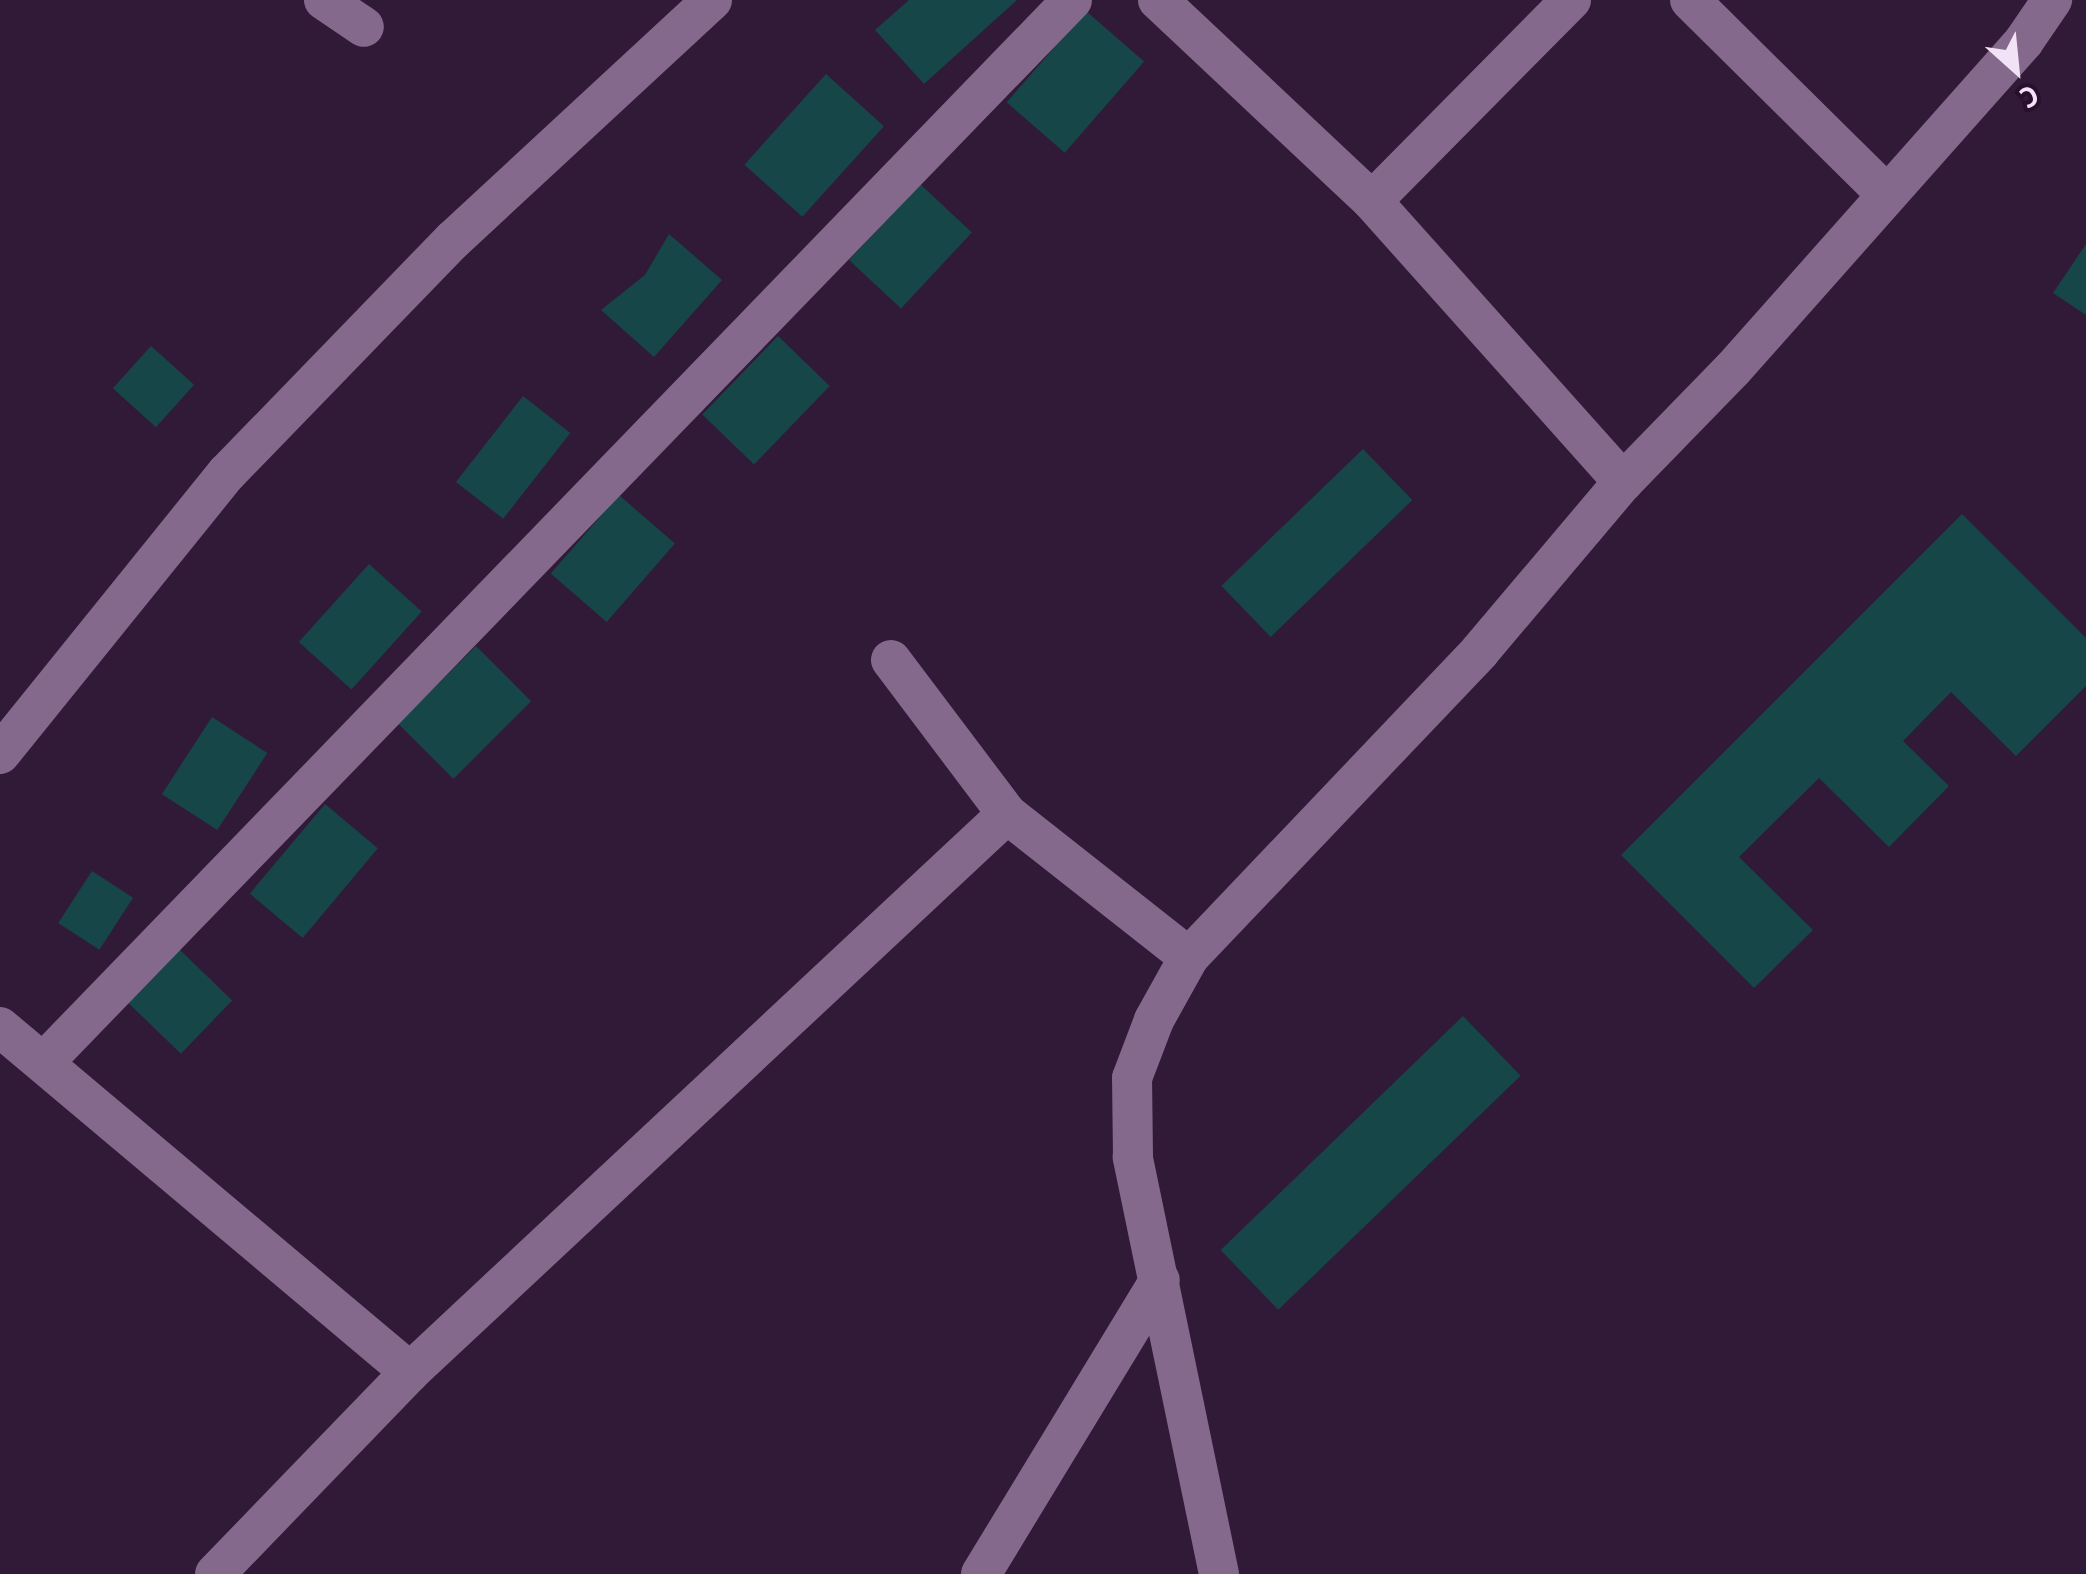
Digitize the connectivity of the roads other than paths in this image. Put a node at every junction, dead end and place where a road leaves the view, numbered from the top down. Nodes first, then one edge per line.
1 (324, 0) edge
2 (712, 0) edge
3 (1072, 0) edge
4 (1571, 0) edge
5 (1690, 0) edge
6 (2052, 0) edge
7 (1183, 6) edge
8 (364, 27) dead end
9 (1887, 195) junction
10 (1372, 201) junction
11 (1623, 482) junction
12 (891, 660) dead end
13 (0, 754) edge
14 (1007, 814) junction
15 (1189, 957) junction
16 (0, 1026) edge
17 (44, 1062) junction
18 (1160, 1280) junction
19 (410, 1372) junction
20 (215, 1574) edge
21 (981, 1574) edge
22 (1219, 1574) edge

1 - 8 street
2 - 13 street
3 - 17 street
4 - 10 street
5 - 9 street
6 - 9 street
7 - 10 street
9 - 11 street
10 - 11 street
11 - 15 street
12 - 14 street
14 - 15 street
14 - 19 street
15 - 18 street
16 - 17 street
17 - 19 street
18 - 21 street
18 - 22 street
19 - 20 street

